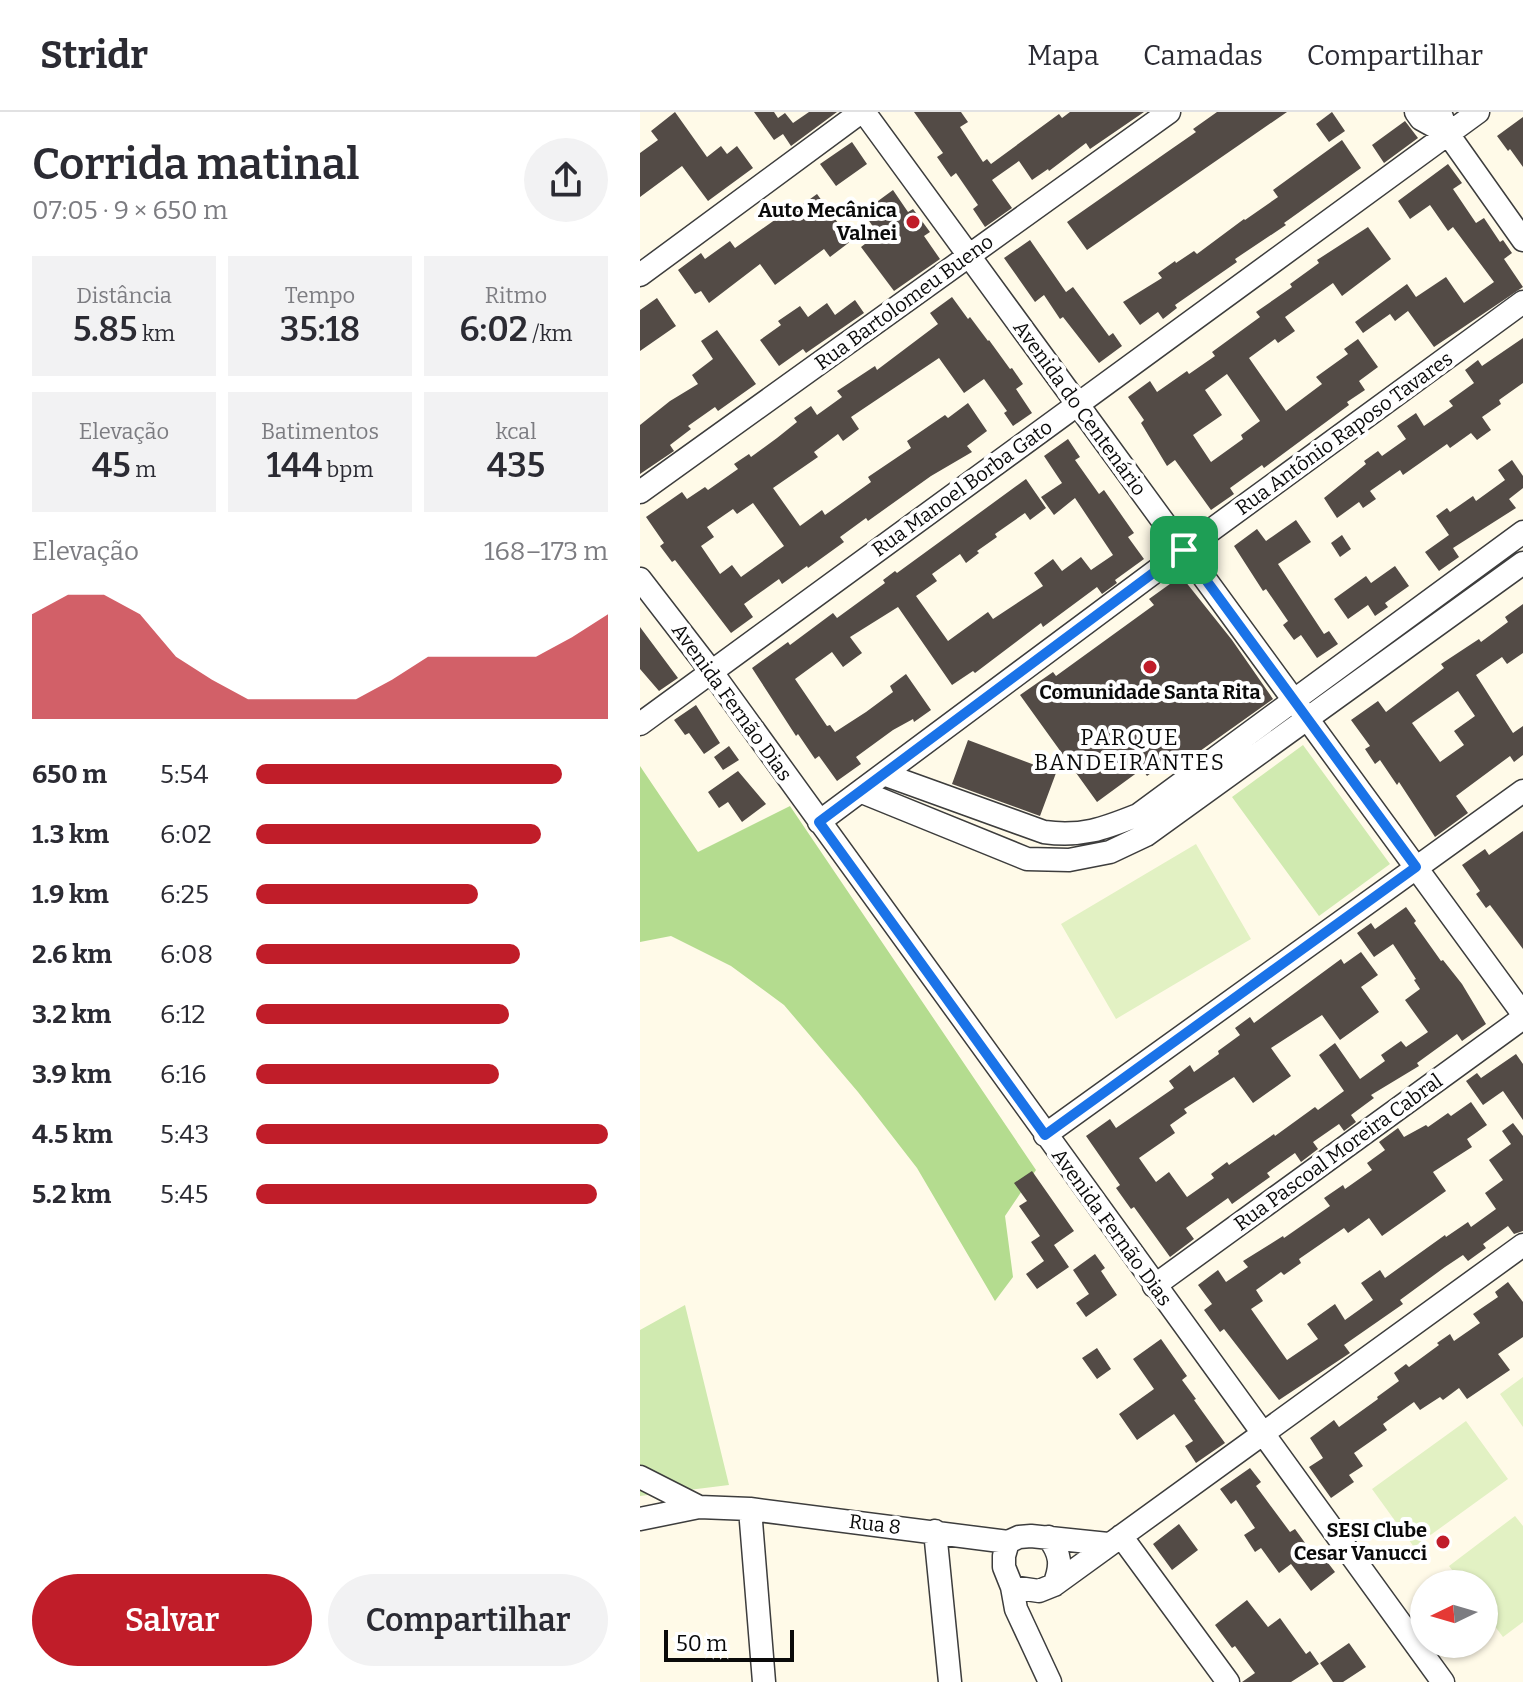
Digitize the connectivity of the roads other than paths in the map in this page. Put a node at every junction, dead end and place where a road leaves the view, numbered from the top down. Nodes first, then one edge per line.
1 (863, 112) edge
2 (1169, 112) edge
3 (1416, 112) edge
4 (1440, 112) edge
5 (1478, 112) edge
6 (1448, 134) junction
7 (1523, 240) edge
8 (969, 255) junction
9 (640, 275) edge
10 (1523, 302) edge
11 (1077, 404) junction
12 (640, 492) edge
13 (1523, 532) edge
14 (1184, 550) junction
15 (1523, 563) edge
16 (640, 579) edge
17 (711, 671) junction
18 (1301, 710) junction
19 (640, 724) edge
20 (886, 775) junction
21 (1523, 791) edge
22 (862, 792) junction
23 (819, 822) junction
24 (1416, 867) junction
25 (1523, 1016) edge
26 (1045, 1135) junction
27 (1523, 1245) edge
28 (1154, 1286) junction
29 (1261, 1433) junction
30 (640, 1477) edge
31 (699, 1507) junction
32 (750, 1509) junction
33 (640, 1519) edge
34 (935, 1531) junction
35 (1048, 1537) junction
36 (1115, 1540) junction
37 (1008, 1542) junction
38 (1012, 1587) junction
39 (1047, 1588) junction
40 (1032, 1641) junction
41 (764, 1682) edge
42 (950, 1682) edge
43 (1050, 1682) edge
44 (1228, 1682) edge
45 (1443, 1682) edge

1 - 8 street, Avenida do Centenário
1 - 9 street
2 - 8 street, Rua Bartolomeu Bueno
3 - 6 street
4 - 6 street
5 - 6 street, Rua Manoel Borba Gato
6 - 7 street
6 - 11 street, Rua Manoel Borba Gato
8 - 11 street, Avenida do Centenário
8 - 12 street, Rua Bartolomeu Bueno
10 - 14 street, Rua Antônio Raposo Tavares
11 - 14 street, Avenida do Centenário
11 - 17 street, Rua Manoel Borba Gato
13 - 18 street
14 - 18 street, Avenida do Centenário
14 - 20 street, Rua Antônio Raposo Tavares
15 - 18 street
16 - 17 street, Avenida Fernão Dias
17 - 19 street, Rua Manoel Borba Gato
17 - 23 street, Avenida Fernão Dias
18 - 20 street
18 - 22 street
18 - 24 street, Avenida do Centenário
20 - 22 street, Rua Antônio Raposo Tavares
21 - 24 street
22 - 23 street, Rua Antônio Raposo Tavares
23 - 26 street, Avenida Fernão Dias
24 - 25 street, Avenida do Centenário
24 - 26 street
25 - 28 street, Rua Pascoal Moreira Cabral
26 - 28 street, Avenida Fernão Dias
27 - 29 street
28 - 29 street, Avenida Fernão Dias
29 - 36 street
29 - 45 street, Avenida Fernão Dias
30 - 31 street
31 - 32 street, Rua 8
31 - 33 street, Rua 8
32 - 34 street, Rua 8
32 - 41 street
34 - 37 street, Rua 8
34 - 42 street
35 - 36 street, Rua 8
35 - 37 street, Rua 8
35 - 39 street
36 - 39 street
36 - 44 street
37 - 38 street
38 - 39 street
38 - 40 street
39 - 40 street
40 - 43 street

